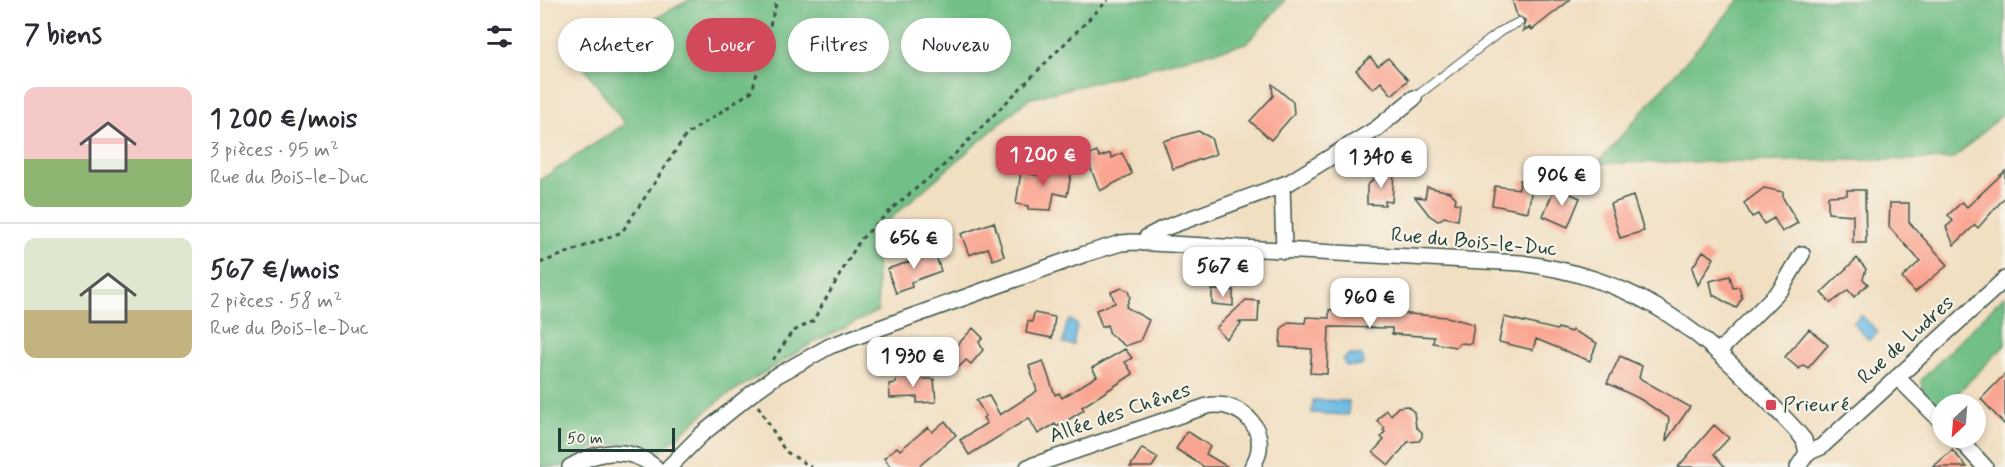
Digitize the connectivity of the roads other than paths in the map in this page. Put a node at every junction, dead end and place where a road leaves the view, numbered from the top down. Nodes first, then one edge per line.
1 (1519, 22) dead end
2 (1414, 98) joint
3 (1282, 185) junction
4 (1144, 243) junction
5 (1284, 251) junction
6 (1802, 254) dead end
7 (2005, 279) edge
8 (1719, 351) junction
9 (1897, 377) junction
10 (1932, 412) edge
11 (1967, 448) edge
12 (1807, 453) junction
13 (570, 467) edge
14 (656, 467) edge
15 (669, 467) edge
16 (1028, 467) edge
17 (1252, 467) edge
18 (1798, 467) edge
19 (1985, 467) edge

1 - 2 lane
2 - 3 street
3 - 4 street
3 - 5 street
4 - 5 street, Rue du Bois-le-Duc
4 - 15 street, Rue du Bois-le-Duc
5 - 8 street, Rue du Bois-le-Duc
6 - 8 street
7 - 9 street, Rue de Ludres
8 - 12 street, Rue du Bois-le-Duc
9 - 10 street
9 - 12 street, Rue de Ludres
11 - 19 street
12 - 18 street
13 - 14 street
16 - 17 street, Allée des Chênes

